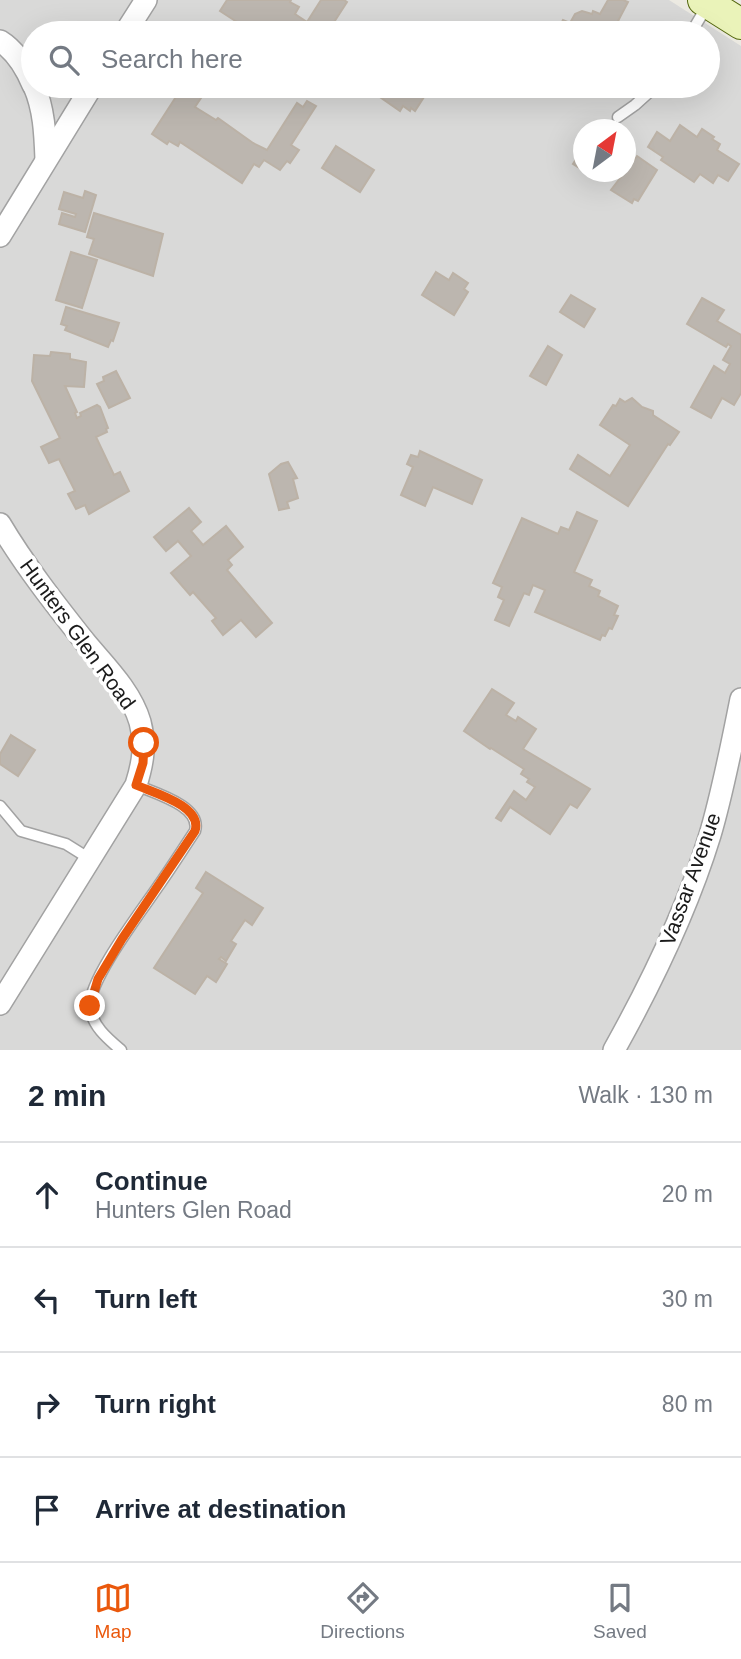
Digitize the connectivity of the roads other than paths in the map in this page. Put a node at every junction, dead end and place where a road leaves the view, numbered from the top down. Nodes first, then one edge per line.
1 (146, 0) edge
2 (706, 2) edge
3 (132, 21) edge
4 (697, 21) edge
5 (741, 24) edge
6 (4, 43) edge
7 (21, 64) edge
8 (40, 98) edge
9 (84, 98) edge
10 (643, 98) edge
11 (618, 117) dead end
12 (46, 159) junction
13 (0, 236) edge
14 (0, 523) edge
15 (7, 543) edge
16 (741, 699) edge
17 (136, 785) junction
18 (0, 806) edge
19 (90, 859) junction
20 (0, 1004) edge
21 (121, 1050) edge
22 (614, 1050) edge

1 - 3 street
2 - 4 lane
2 - 5 main road
6 - 7 street
8 - 12 street
9 - 12 street
10 - 11 lane
12 - 13 street
14 - 15 street, Hunters Glen Road
15 - 17 street, Hunters Glen Road
16 - 22 street, Vassar Avenue
17 - 19 street, Hunters Glen Road
17 - 21 lane
18 - 19 lane
19 - 20 street, Hunters Glen Road

